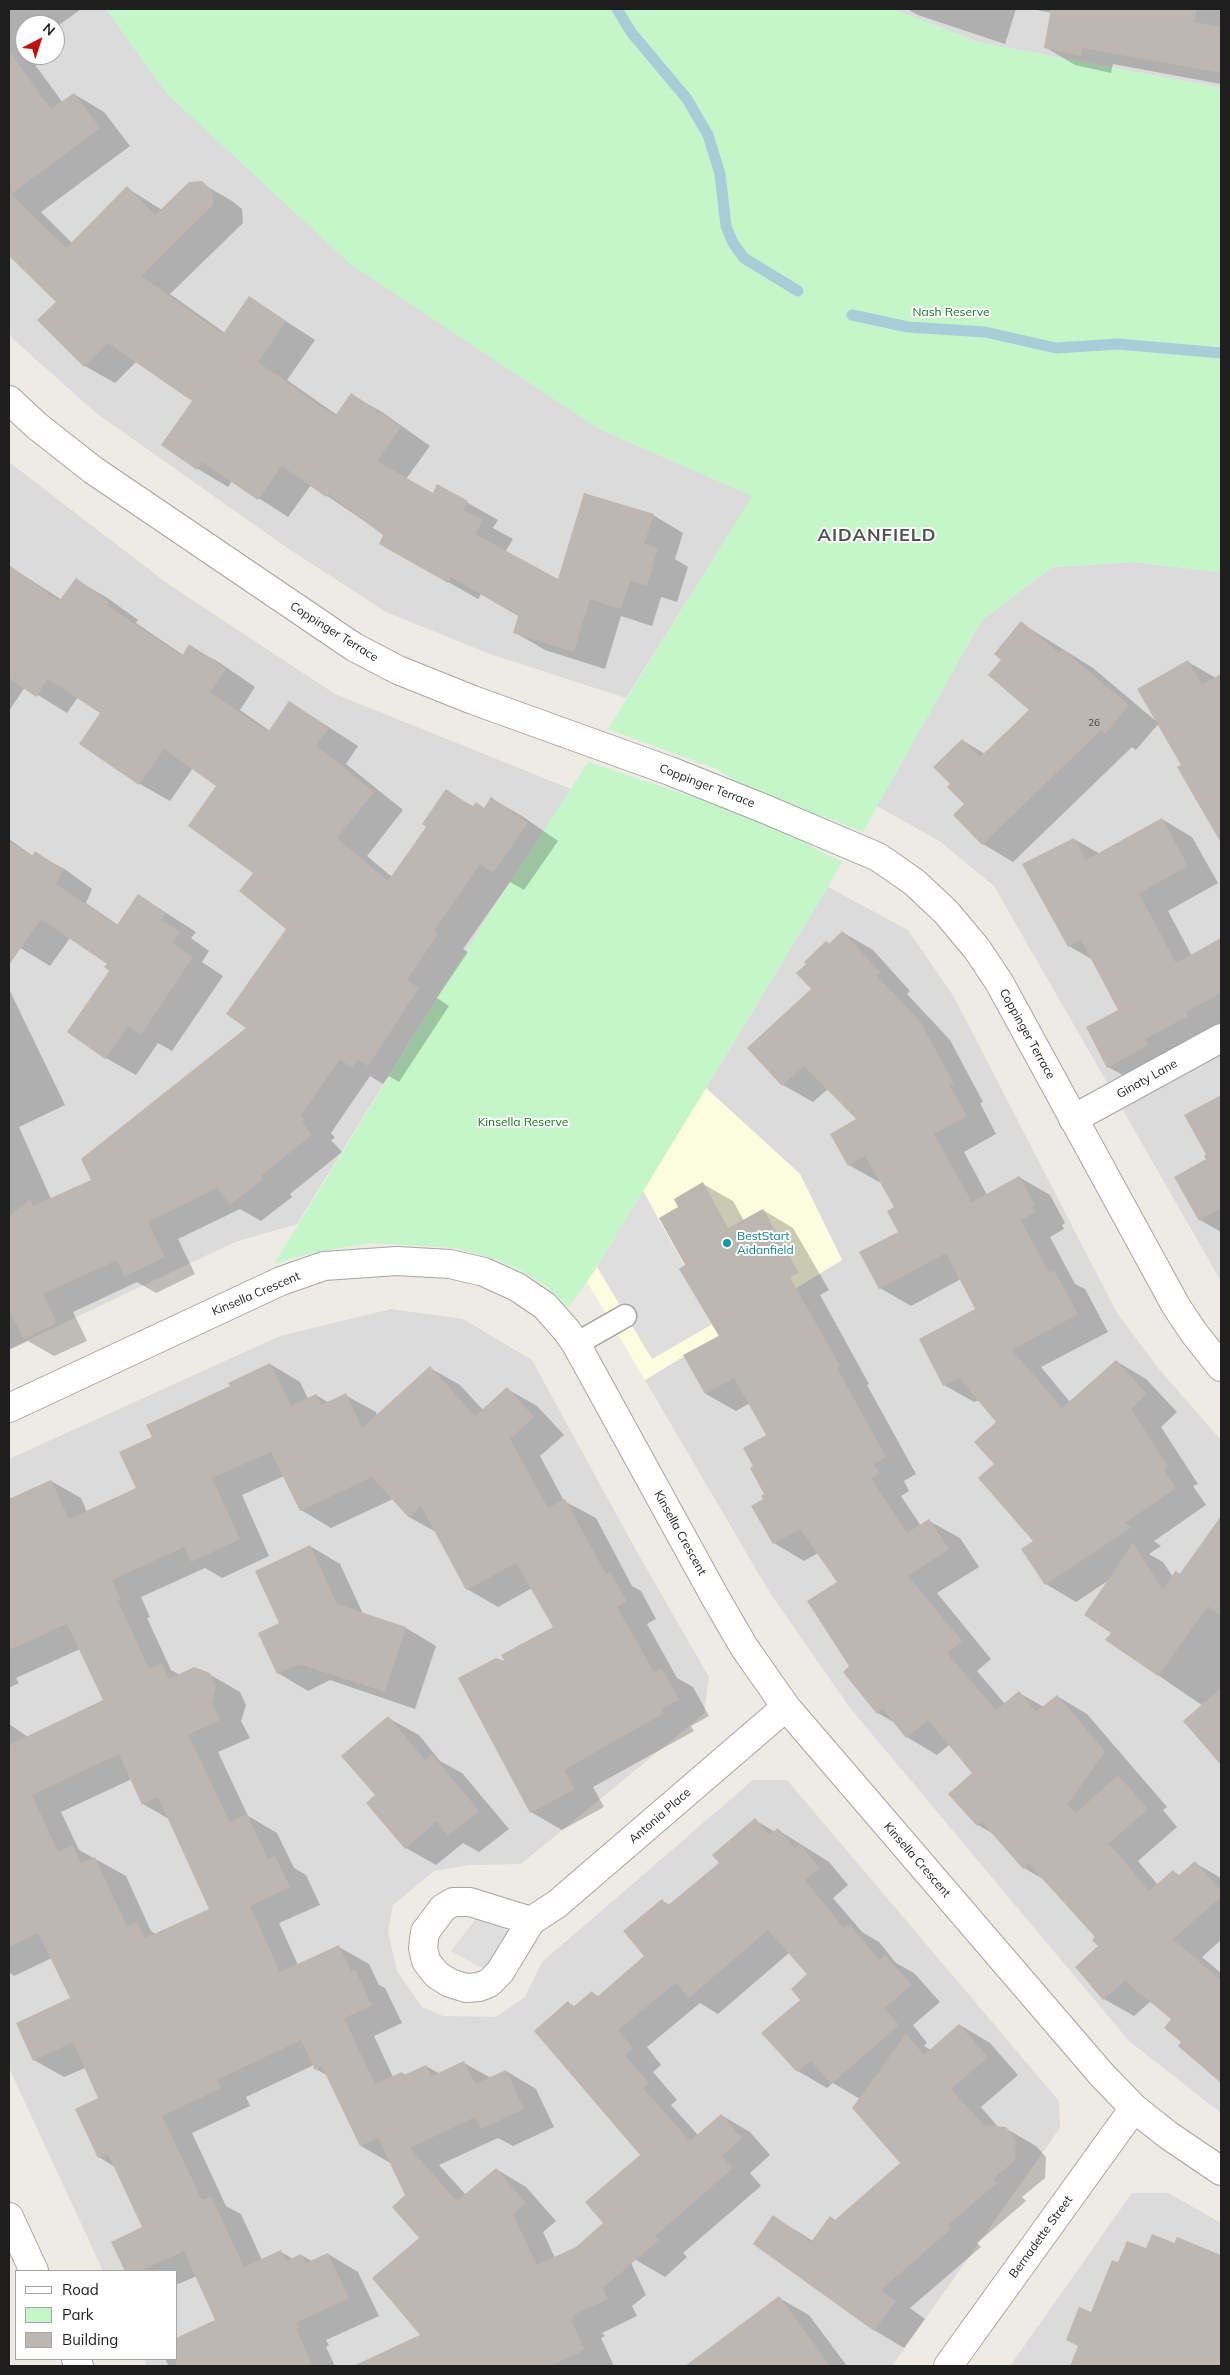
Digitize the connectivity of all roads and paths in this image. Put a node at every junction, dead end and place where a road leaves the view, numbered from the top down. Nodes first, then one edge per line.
1 (9, 400) edge
2 (1221, 1038) edge
3 (1074, 1119) junction
4 (626, 1316) dead end
5 (576, 1344) junction
6 (1221, 1366) edge
7 (9, 1408) edge
8 (786, 1707) junction
9 (531, 1921) dead end
10 (1134, 2108) junction
11 (1221, 2171) edge
12 (9, 2217) edge
13 (34, 2270) edge
14 (948, 2366) edge

1 - 3 street, Coppinger Terrace
2 - 3 street, Ginaty Lane
3 - 6 street, Coppinger Terrace
4 - 5 lane
5 - 7 street, Kinsella Crescent
5 - 8 street, Kinsella Crescent
8 - 9 street, Antonia Place
8 - 10 street, Kinsella Crescent
10 - 11 street, Kinsella Crescent
10 - 14 street, Bernadette Street
12 - 13 street

